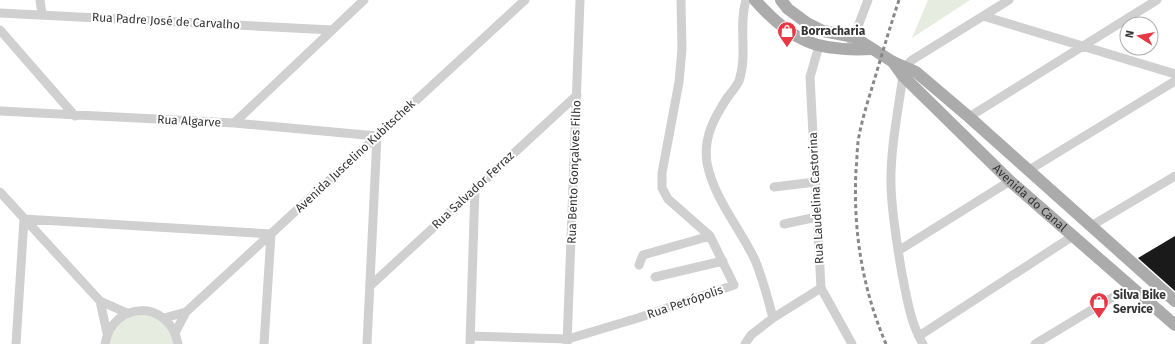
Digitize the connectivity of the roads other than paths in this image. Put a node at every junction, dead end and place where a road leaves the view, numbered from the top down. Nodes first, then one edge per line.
1 (40, 0) edge
2 (364, 0) edge
3 (525, 0) edge
4 (580, 0) edge
5 (681, 0) edge
6 (746, 0) edge
7 (755, 0) edge
8 (781, 0) edge
9 (868, 0) edge
10 (1009, 0) edge
11 (1157, 0) edge
12 (0, 12) edge
13 (42, 14) junction
14 (983, 16) junction
15 (0, 30) edge
16 (332, 30) junction
17 (854, 38) junction
18 (819, 46) junction
19 (1083, 47) junction
20 (872, 49) junction
21 (849, 50) junction
22 (904, 72) junction
23 (1175, 74) edge
24 (1175, 81) edge
25 (577, 95) junction
26 (0, 111) edge
27 (75, 116) junction
28 (969, 117) junction
29 (234, 123) junction
30 (377, 136) junction
31 (1029, 170) junction
32 (1175, 176) edge
33 (1010, 181) junction
34 (815, 182) junction
35 (774, 187) dead end
36 (475, 188) junction
37 (0, 192) edge
38 (817, 217) junction
39 (24, 219) junction
40 (784, 224) dead end
41 (1091, 226) junction
42 (271, 234) junction
43 (710, 236) junction
44 (1073, 236) junction
45 (898, 252) junction
46 (723, 261) junction
47 (639, 265) dead end
48 (655, 277) dead end
49 (370, 286) junction
50 (1131, 286) junction
51 (821, 288) junction
52 (100, 301) junction
53 (1175, 301) edge
54 (186, 312) junction
55 (127, 313) junction
56 (164, 318) junction
57 (773, 318) junction
58 (1175, 325) edge
59 (107, 333) junction
60 (176, 333) junction
61 (470, 340) edge
62 (921, 340) edge
63 (567, 342) edge
64 (16, 344) edge
65 (105, 344) edge
66 (178, 344) edge
67 (264, 344) edge
68 (367, 344) edge
69 (745, 344) edge
70 (852, 344) edge
71 (1035, 344) edge

1 - 13 street
2 - 16 street
3 - 30 street, Avenida Juscelino Kubitschek
4 - 25 street, Rua Bento Gonçalves Filho
5 - 43 street, Rua Petrópolis
6 - 57 street
7 - 18 main road
8 - 17 main road, Avenida do Canal
9 - 17 street
10 - 14 street
11 - 19 street
12 - 13 street, Rua Padre José de Carvalho
13 - 16 street, Rua Padre José de Carvalho
14 - 19 street
14 - 22 street
15 - 27 street
16 - 29 street
17 - 20 main road, Avenida do Canal
17 - 21 street
18 - 21 main road
18 - 34 street, Rua Laudelina Castorina
19 - 23 street
19 - 28 street
20 - 21 main road
20 - 22 main road, Avenida do Canal
22 - 28 main road, Avenida do Canal
22 - 33 main road, Avenida do Canal
22 - 45 street
24 - 31 street
25 - 36 street, Rua Salvador Ferraz
25 - 63 street, Rua Bento Gonçalves Filho
26 - 27 street, Rua Algarve
27 - 29 street, Rua Algarve
28 - 31 main road, Avenida do Canal
29 - 30 street, Rua Algarve
30 - 42 street, Avenida Juscelino Kubitschek
30 - 49 street
31 - 41 main road, Avenida do Canal
32 - 41 street
33 - 44 main road, Avenida do Canal
33 - 45 street
34 - 35 street
34 - 38 street, Rua Laudelina Castorina
36 - 49 street, Rua Salvador Ferraz
36 - 61 street
37 - 39 street
38 - 40 street
38 - 51 street, Rua Laudelina Castorina
39 - 42 street
39 - 52 street
39 - 64 street
41 - 53 main road, Avenida do Canal
42 - 54 street, Avenida Juscelino Kubitschek
42 - 67 street
43 - 46 street, Rua Petrópolis
43 - 47 street
44 - 50 main road, Avenida do Canal
44 - 62 street
45 - 62 street
46 - 48 street
46 - 63 street, Rua Petrópolis
49 - 68 street
50 - 58 main road, Avenida do Canal
50 - 71 street
51 - 57 street
51 - 70 street, Rua Laudelina Castorina
52 - 55 street
52 - 59 street
54 - 56 street, Avenida Juscelino Kubitschek
54 - 60 street, Avenida Juscelino Kubitschek
55 - 56 street
55 - 59 street
56 - 60 street
57 - 69 street
59 - 65 street
60 - 66 street
61 - 63 street, Rua Petrópolis

